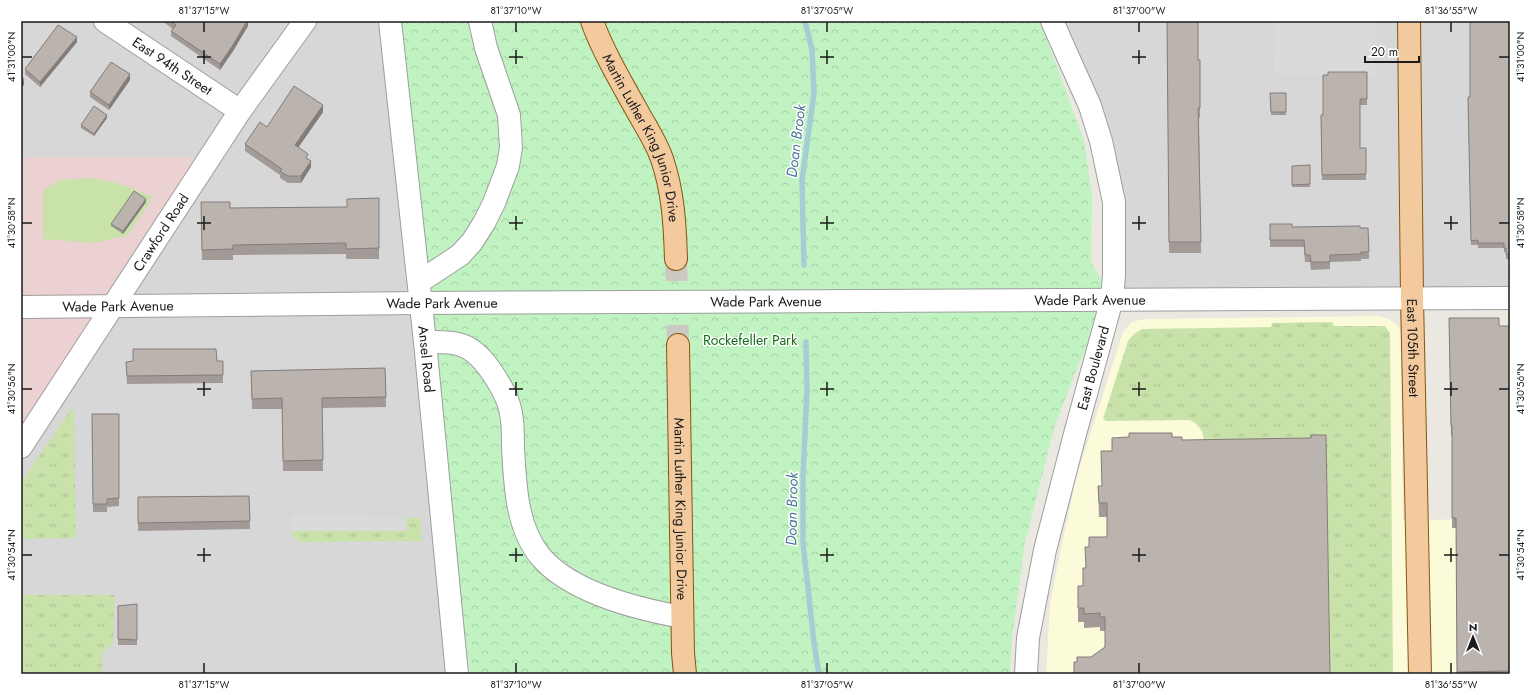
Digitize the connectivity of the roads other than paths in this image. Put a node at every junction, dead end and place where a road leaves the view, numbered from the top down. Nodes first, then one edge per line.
1 (105, 21) edge
2 (305, 21) edge
3 (390, 21) edge
4 (480, 21) edge
5 (592, 21) edge
6 (1052, 21) edge
7 (1409, 21) edge
8 (240, 111) junction
9 (676, 258) tunnel mouth
10 (420, 293) junction
11 (1412, 298) junction
12 (1510, 298) edge
13 (1112, 300) junction
14 (112, 306) junction
15 (21, 307) edge
16 (425, 342) junction
17 (678, 344) tunnel mouth
18 (21, 447) edge
19 (682, 618) junction
20 (457, 674) edge
21 (685, 674) edge
22 (1026, 674) edge
23 (1420, 674) edge

1 - 8 street, East 94th Street
2 - 8 street, Crawford Road
3 - 10 street, Ansel Road
4 - 10 street
5 - 9 main road, Martin Luther King Junior Drive
6 - 13 street, East Boulevard
7 - 11 main road, East 105th Street
8 - 14 street, Crawford Road
10 - 13 street, Wade Park Avenue
10 - 14 street, Wade Park Avenue
10 - 16 street, Ansel Road
11 - 12 street, Wade Park Avenue
11 - 13 street, Wade Park Avenue
11 - 23 main road, East 105th Street
13 - 22 street, East Boulevard
14 - 15 street, Wade Park Avenue
14 - 18 street, Crawford Road
16 - 19 street
16 - 20 street, Ansel Road
17 - 19 main road, Martin Luther King Junior Drive
19 - 21 main road, Martin Luther King Junior Drive

